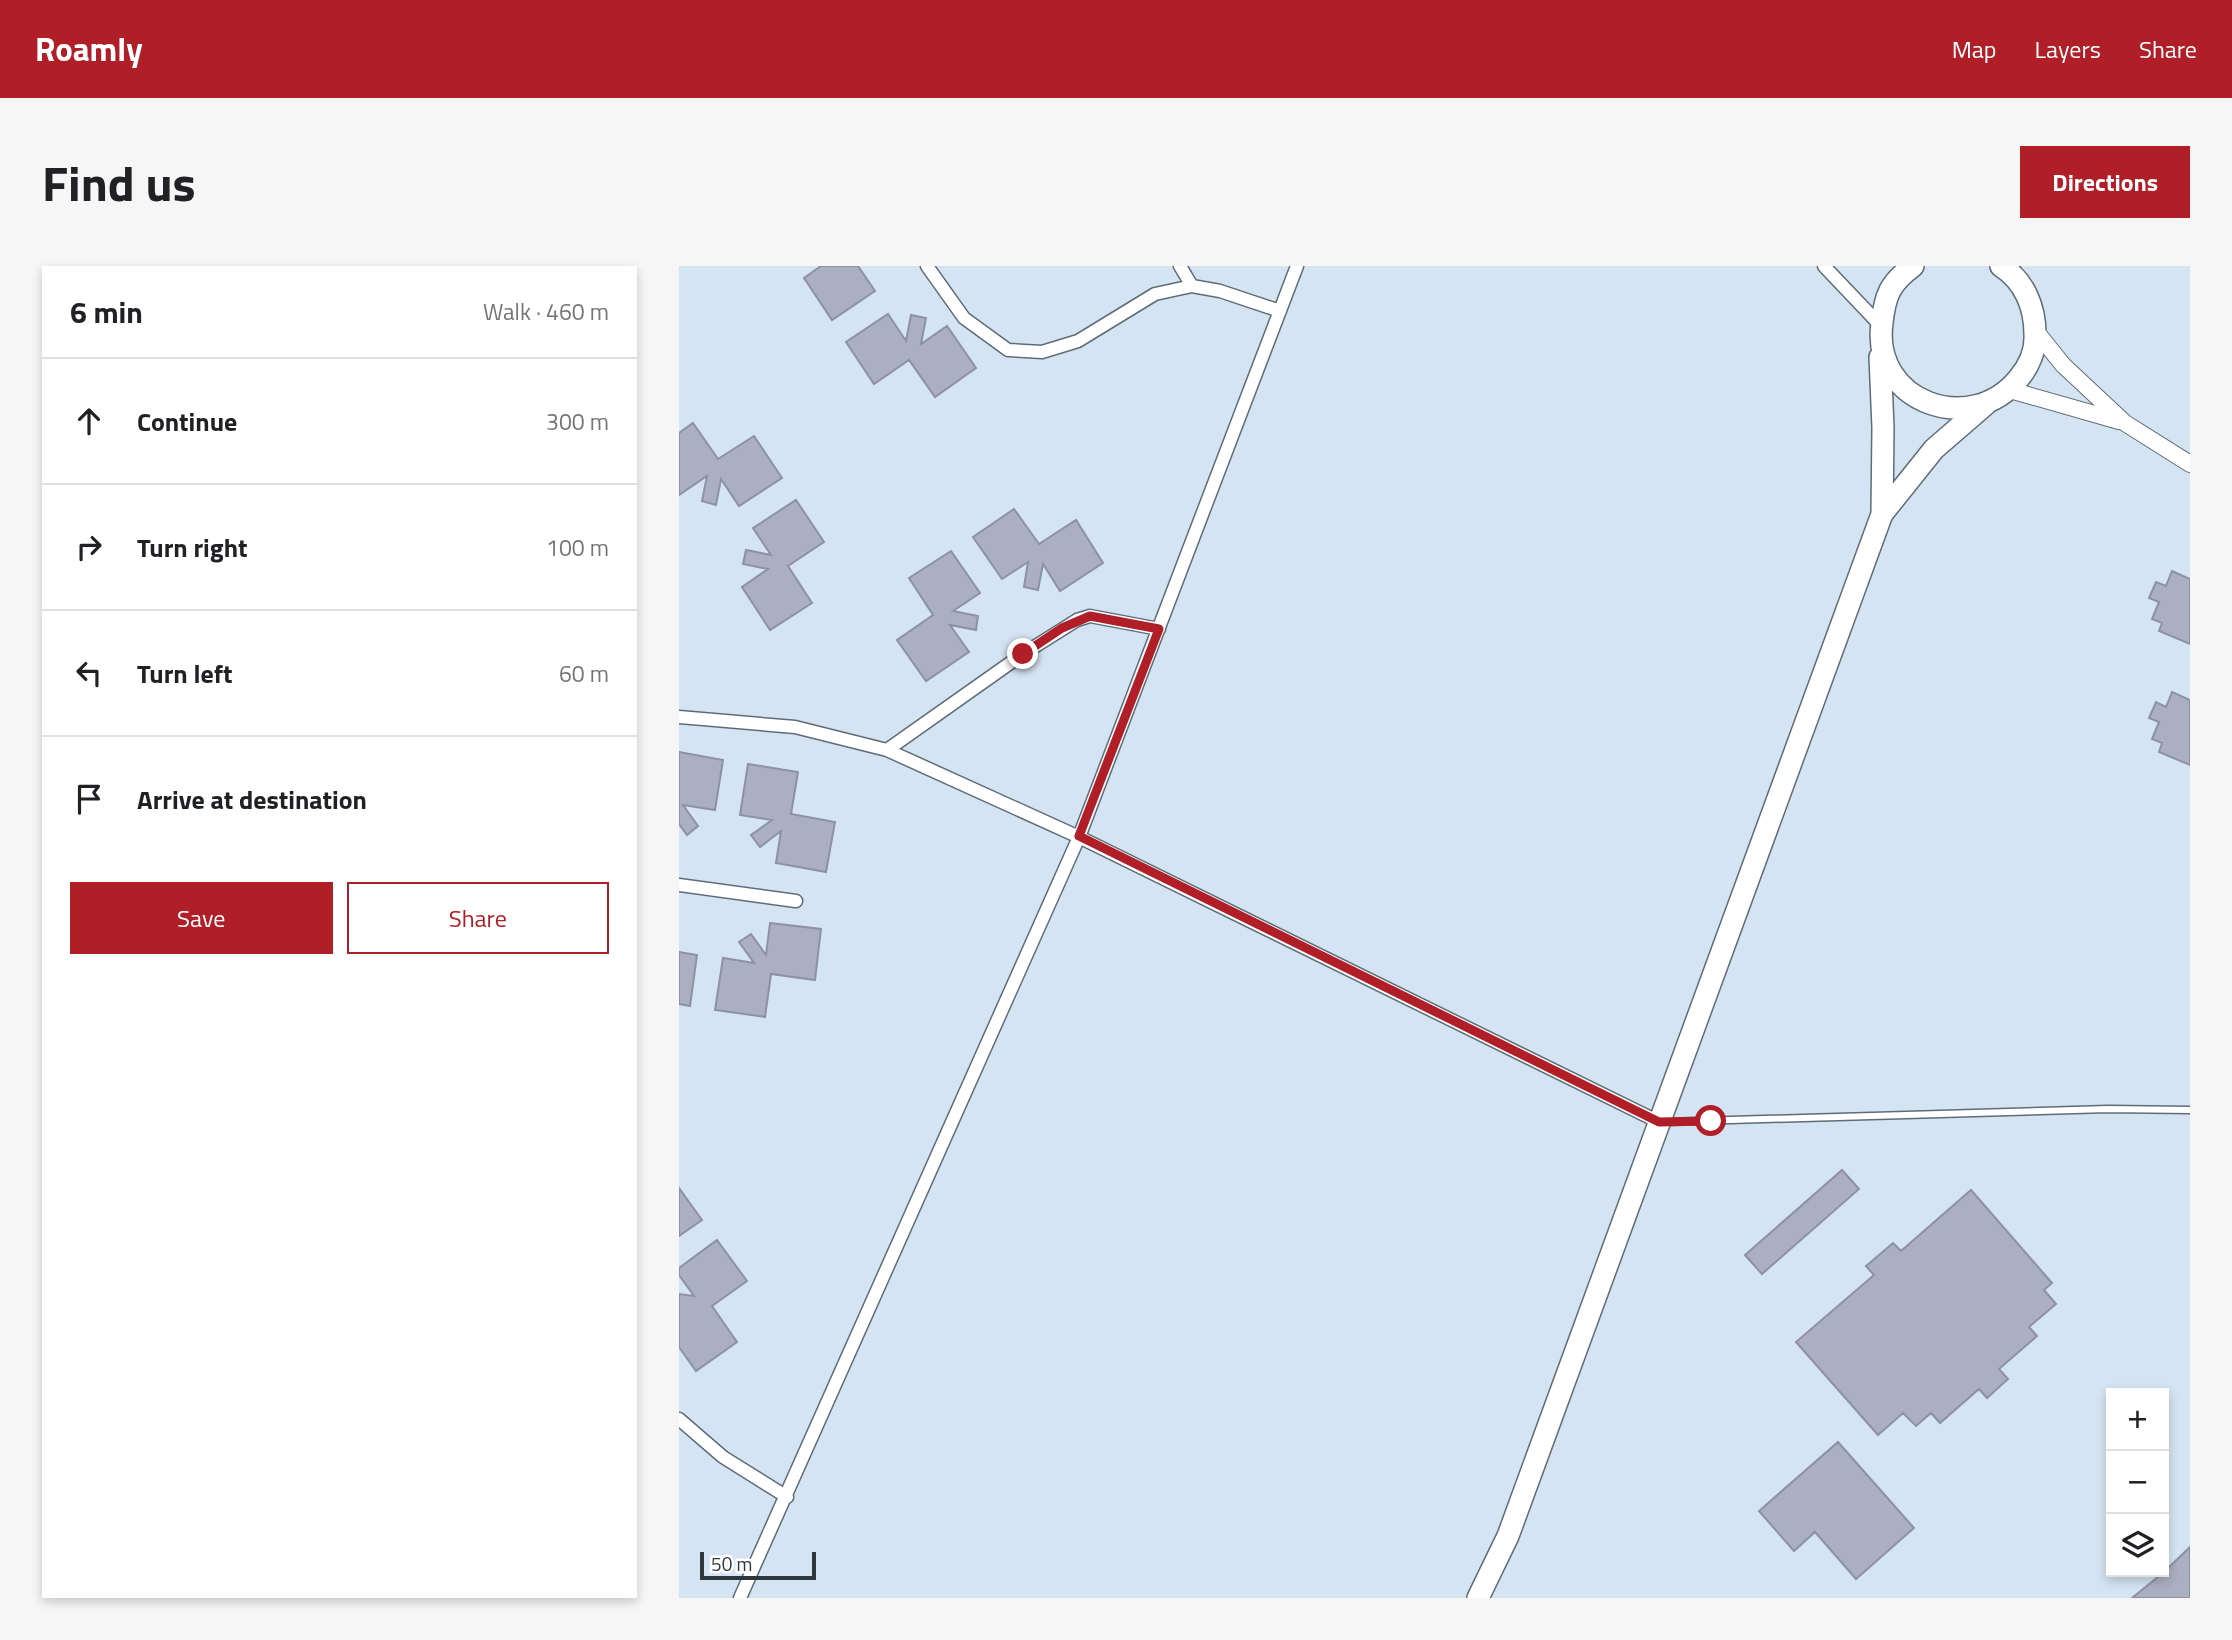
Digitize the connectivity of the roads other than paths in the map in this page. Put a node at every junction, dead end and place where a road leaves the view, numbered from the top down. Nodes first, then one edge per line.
1 (927, 266) edge
2 (1180, 266) edge
3 (1297, 266) edge
4 (1825, 266) edge
5 (1913, 266) edge
6 (2001, 266) edge
7 (2024, 266) edge
8 (1192, 286) junction
9 (2026, 291) junction
10 (1280, 311) junction
11 (2035, 330) junction
12 (1880, 337) junction
13 (2010, 390) junction
14 (1986, 404) junction
15 (2125, 423) junction
16 (2190, 464) edge
17 (1882, 514) junction
18 (1159, 629) junction
19 (679, 717) edge
20 (887, 750) junction
21 (1079, 836) junction
22 (679, 885) edge
23 (796, 901) dead end
24 (2190, 1110) edge
25 (1659, 1122) junction
26 (679, 1419) edge
27 (787, 1497) junction
28 (740, 1598) edge
29 (1478, 1598) edge

1 - 8 street
2 - 8 street
3 - 10 street
4 - 12 street
5 - 12 highway
6 - 9 highway
7 - 9 highway
8 - 10 street
9 - 11 highway
10 - 18 street
11 - 13 highway
11 - 15 street
12 - 14 highway
12 - 17 highway
13 - 14 highway
13 - 15 street
14 - 17 highway
15 - 16 street
17 - 25 highway
18 - 20 street
18 - 21 street
19 - 20 street
20 - 21 street
21 - 25 street
21 - 27 street
22 - 23 street
24 - 25 lane
25 - 29 highway
26 - 27 street
27 - 28 street

